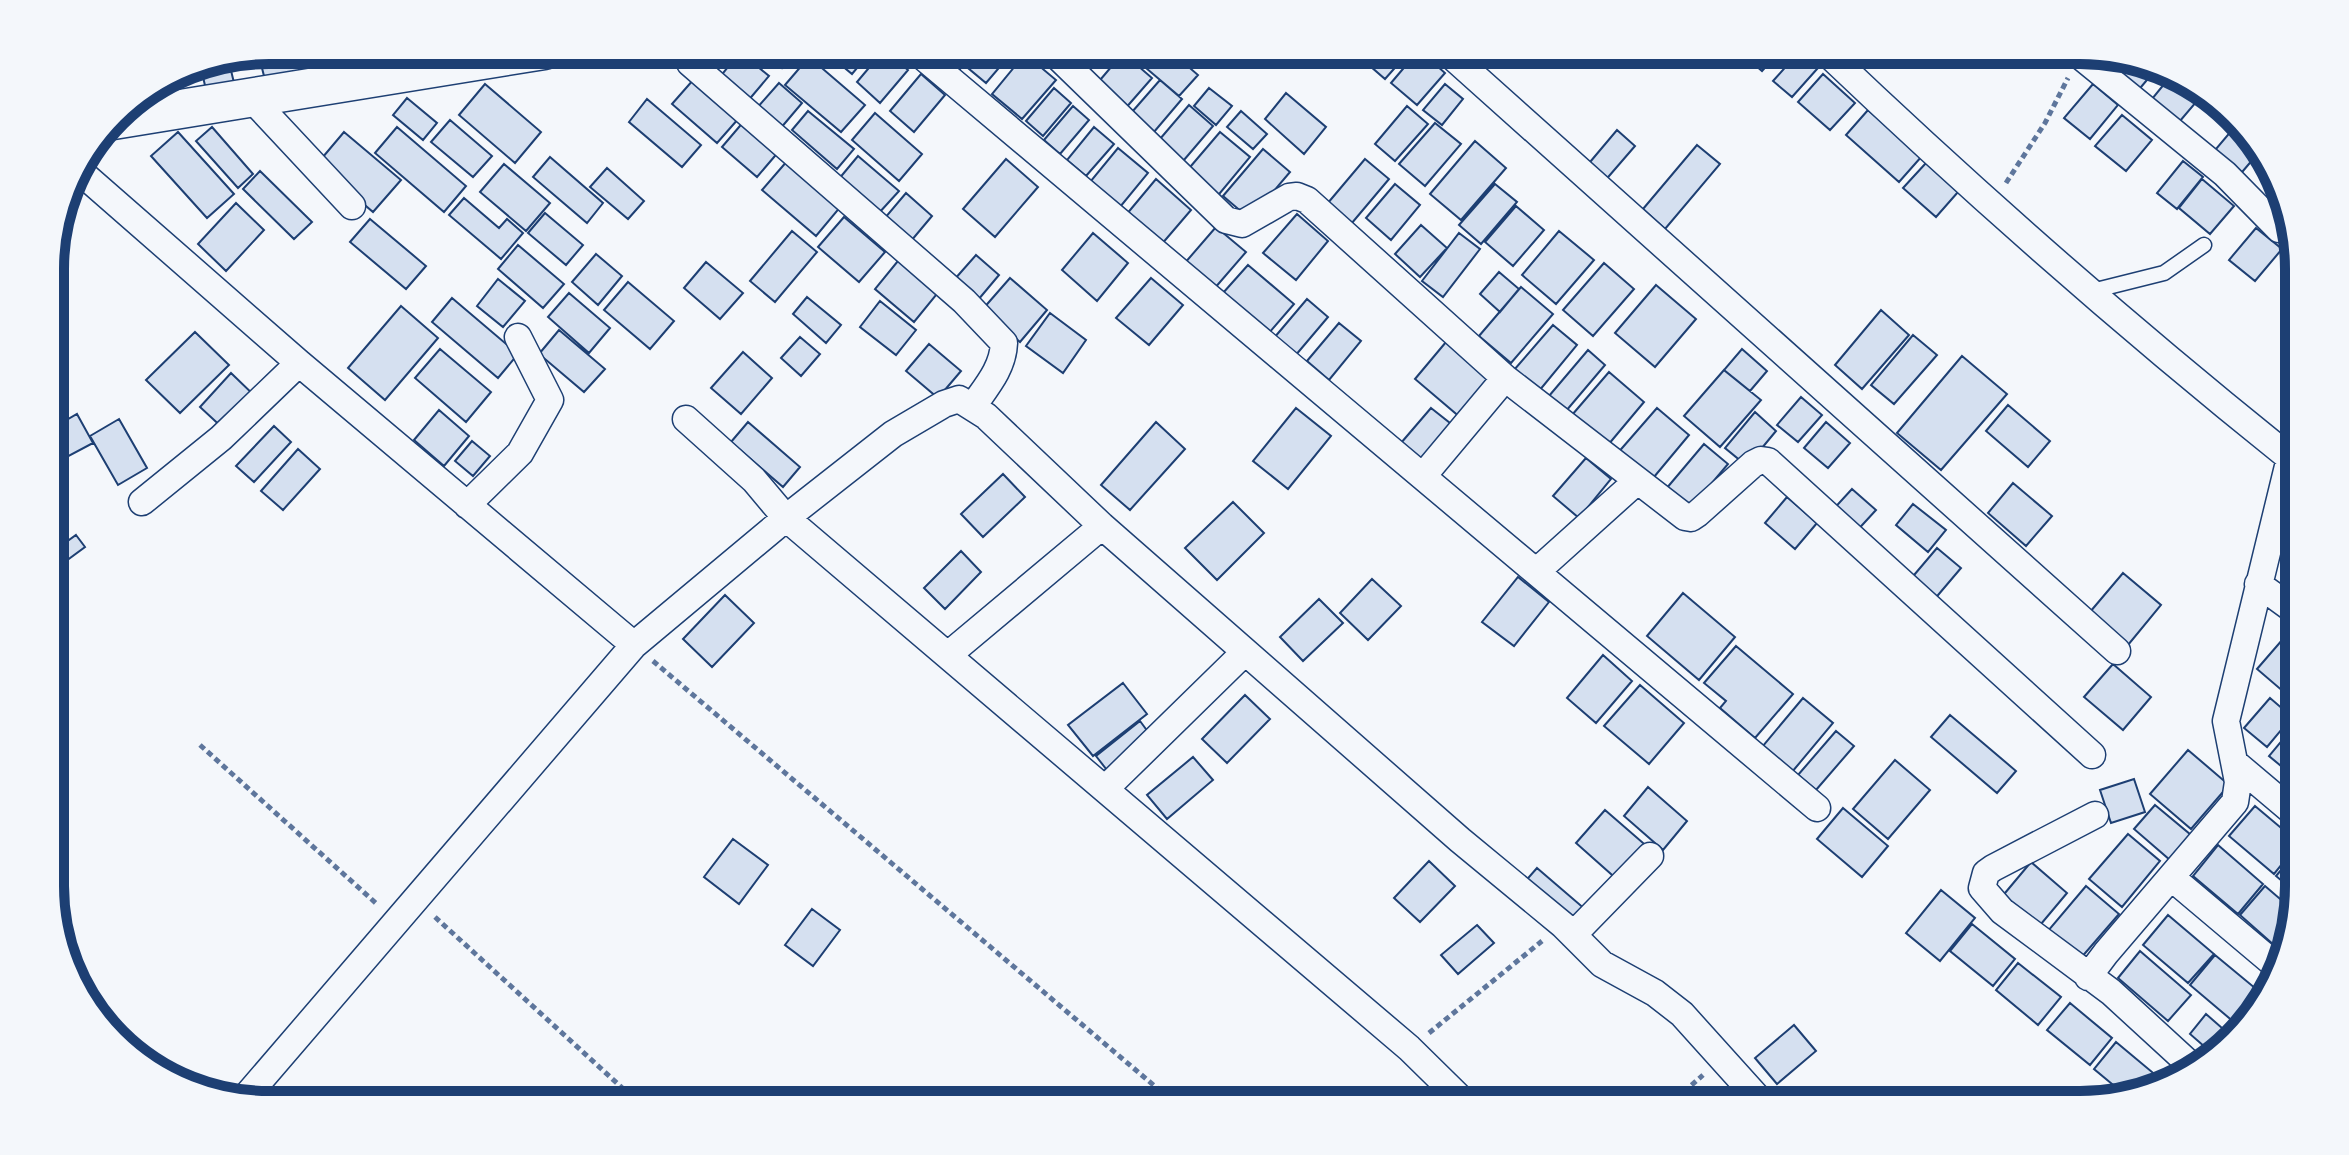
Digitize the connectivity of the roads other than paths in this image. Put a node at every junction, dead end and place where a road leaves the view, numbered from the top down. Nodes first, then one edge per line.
1 (434, 64) edge
2 (691, 64) edge
3 (932, 64) edge
4 (1065, 64) edge
5 (1461, 64) edge
6 (1839, 64) edge
7 (2090, 64) edge
8 (252, 99) junction
9 (132, 117) edge
10 (86, 177) edge
11 (352, 206) dead end
12 (2279, 229) dead end
13 (2204, 245) dead end
14 (2092, 291) junction
15 (518, 337) dead end
16 (299, 363) junction
17 (1505, 378) junction
18 (973, 406) junction
19 (686, 419) dead end
20 (2285, 446) edge
21 (2280, 451) junction
22 (1423, 476) junction
23 (1637, 481) junction
24 (142, 502) dead end
25 (467, 505) junction
26 (786, 518) junction
27 (1102, 526) junction
28 (1537, 571) junction
29 (2258, 584) junction
30 (2285, 604) edge
31 (634, 645) junction
32 (2117, 651) dead end
33 (1245, 652) junction
34 (948, 655) junction
35 (2092, 755) dead end
36 (2235, 763) junction
37 (1105, 789) junction
38 (2285, 805) edge
39 (1817, 808) dead end
40 (2095, 815) dead end
41 (1650, 856) dead end
42 (2172, 878) junction
43 (1568, 930) junction
44 (2270, 961) edge
45 (2088, 977) junction
46 (2186, 1061) edge
47 (252, 1090) edge
48 (1453, 1091) edge
49 (1751, 1091) edge

1 - 8 street
2 - 18 street
3 - 22 street
4 - 17 street
5 - 32 street
6 - 14 street
7 - 12 street
8 - 9 street
8 - 11 street
10 - 16 street
13 - 14 lane
14 - 21 street
15 - 25 street
16 - 24 street
16 - 25 street
17 - 22 street
17 - 23 street
18 - 26 street
18 - 27 street
19 - 26 street
20 - 21 street
21 - 29 street
22 - 28 street
23 - 28 street
23 - 35 street
25 - 31 street
26 - 31 street
26 - 34 street
27 - 33 street
27 - 34 street
28 - 39 street
29 - 30 street
29 - 36 street
31 - 47 street
33 - 37 street
33 - 43 street
34 - 37 street
36 - 38 street
36 - 42 street
37 - 48 street
40 - 45 street
41 - 43 street
42 - 44 street
42 - 45 street
43 - 49 street
45 - 46 street

